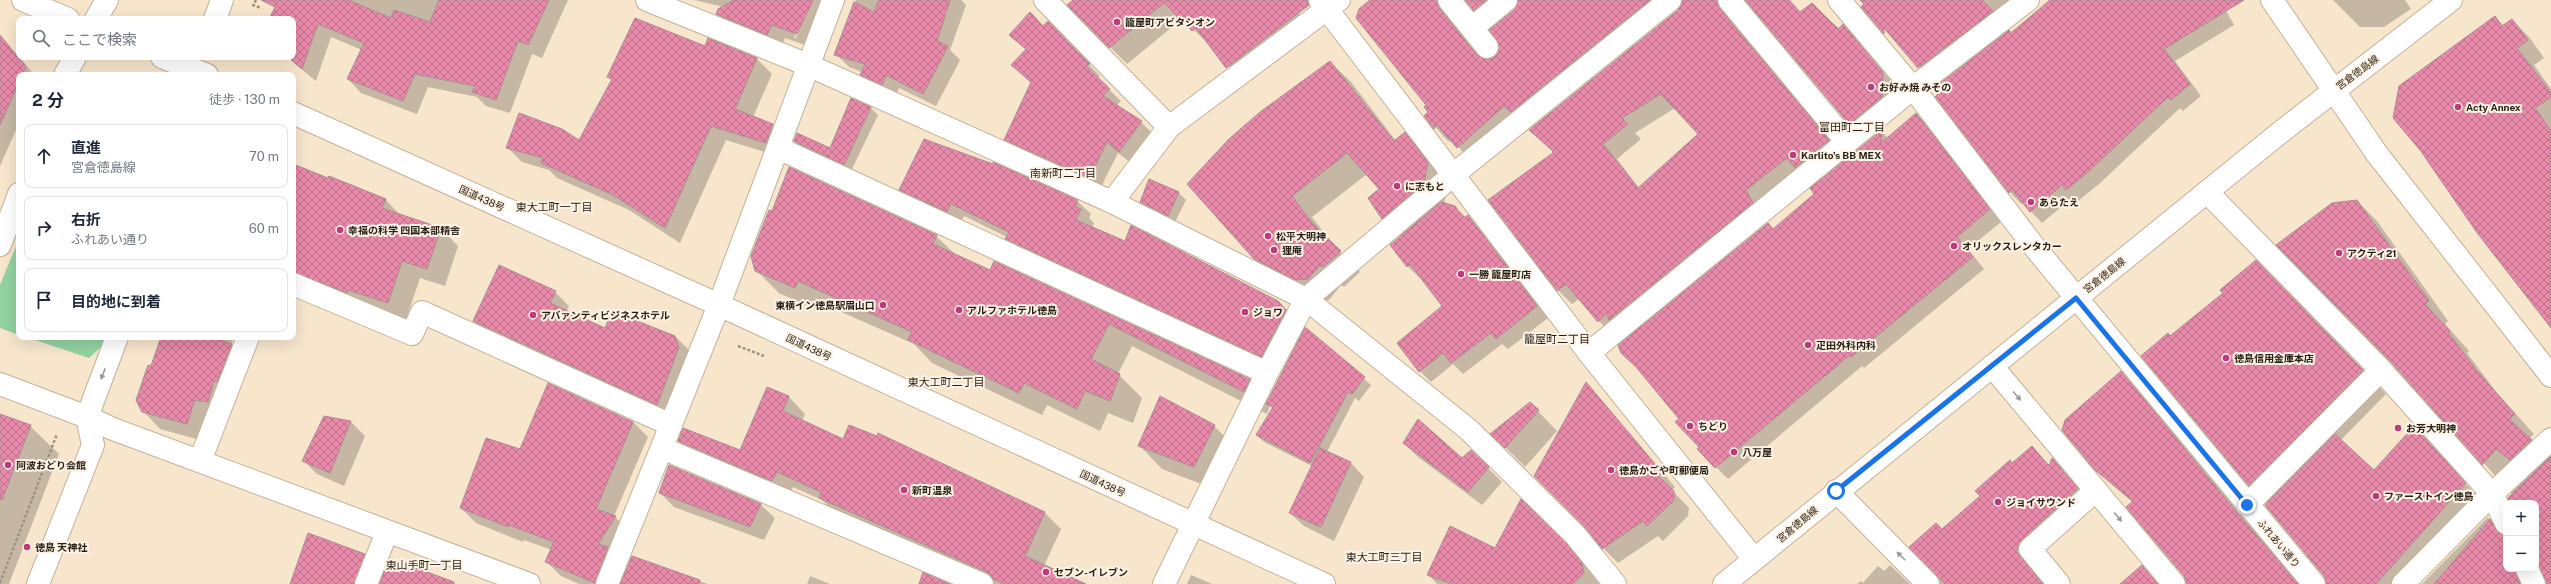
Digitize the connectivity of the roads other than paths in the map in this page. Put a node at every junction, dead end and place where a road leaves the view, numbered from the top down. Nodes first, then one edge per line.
1 (23, 0) edge
2 (107, 0) edge
3 (222, 0) edge
4 (647, 0) edge
5 (832, 0) edge
6 (1045, 0) edge
7 (1449, 0) edge
8 (1506, 0) edge
9 (1670, 0) edge
10 (1729, 0) edge
11 (1839, 0) edge
12 (2028, 0) edge
13 (2272, 0) edge
14 (2451, 0) edge
15 (1329, 3) edge
16 (61, 16) edge
17 (98, 16) edge
18 (217, 16) edge
19 (1472, 28) junction
20 (1487, 47) dead end
21 (74, 60) edge
22 (172, 60) edge
23 (808, 65) junction
24 (200, 69) edge
25 (68, 72) edge
26 (1913, 88) junction
27 (2332, 91) junction
28 (296, 113) edge
29 (1169, 127) junction
30 (1847, 142) junction
31 (778, 148) junction
32 (1453, 175) junction
33 (2207, 192) junction
34 (11, 199) edge
35 (1112, 202) junction
36 (0, 244) edge
37 (296, 285) edge
38 (2076, 298) junction
39 (1306, 299) junction
40 (719, 305) junction
41 (116, 340) edge
42 (247, 340) edge
43 (1589, 353) junction
44 (1992, 366) junction
45 (2381, 370) junction
46 (1267, 372) junction
47 (2551, 376) edge
48 (0, 384) edge
49 (87, 417) junction
50 (671, 425) junction
51 (2551, 439) edge
52 (662, 448) junction
53 (200, 461) junction
54 (2096, 490) junction
55 (1836, 491) junction
56 (2492, 494) junction
57 (2247, 505) junction
58 (2503, 517) edge
59 (1194, 524) junction
60 (387, 532) junction
61 (1754, 559) junction
62 (2528, 572) edge
63 (38, 584) edge
64 (366, 584) edge
65 (529, 584) edge
66 (607, 584) edge
67 (982, 584) edge
68 (1164, 584) edge
69 (1324, 584) edge
70 (1615, 584) edge
71 (1724, 584) edge
72 (1928, 584) edge
73 (2059, 584) edge
74 (2174, 584) edge
75 (2314, 584) edge
76 (2403, 584) edge
77 (2534, 584) edge

1 - 16 main road
2 - 17 main road
3 - 18 main road
4 - 23 main road
5 - 23 main road
6 - 29 main road
7 - 19 main road
8 - 19 main road
9 - 32 main road
10 - 30 main road
11 - 26 main road, ふれあい通り
12 - 26 main road
13 - 27 main road
14 - 27 main road, 宮倉徳島線
15 - 29 main road
15 - 32 main road
19 - 20 main road
21 - 25 main road
22 - 24 main road
23 - 31 main road
23 - 35 main road
26 - 30 main road
26 - 38 main road, ふれあい通り
27 - 33 main road, 宮倉徳島線
27 - 47 main road
28 - 40 main road, 国道438号
29 - 35 main road
30 - 43 main road
31 - 40 main road
31 - 46 main road
32 - 39 main road
32 - 43 main road
33 - 38 main road, 宮倉徳島線
33 - 45 main road
34 - 36 main road
35 - 39 main road
37 - 50 main road
38 - 44 main road, 宮倉徳島線
38 - 57 main road, ふれあい通り
39 - 46 main road
39 - 70 main road
40 - 50 main road
40 - 59 main road, 国道438号
41 -> 49 main road
42 - 53 main road
43 - 61 main road
44 -> 54 main road
44 - 55 main road, 宮倉徳島線
45 - 56 main road
45 - 57 main road
46 - 59 main road
48 - 49 main road
49 - 53 main road
49 - 63 main road
50 - 52 main road
51 - 56 main road
52 - 66 main road
52 - 67 main road
53 - 60 main road
54 - 73 main road
54 -> 74 main road
55 - 61 main road, 宮倉徳島線
72 -> 55 main road
56 - 58 main road
56 - 76 main road
57 - 75 main road, ふれあい通り
59 - 68 main road
59 - 69 main road, 国道438号
60 - 64 main road
60 - 65 main road
61 - 71 main road, 宮倉徳島線
62 - 77 main road

